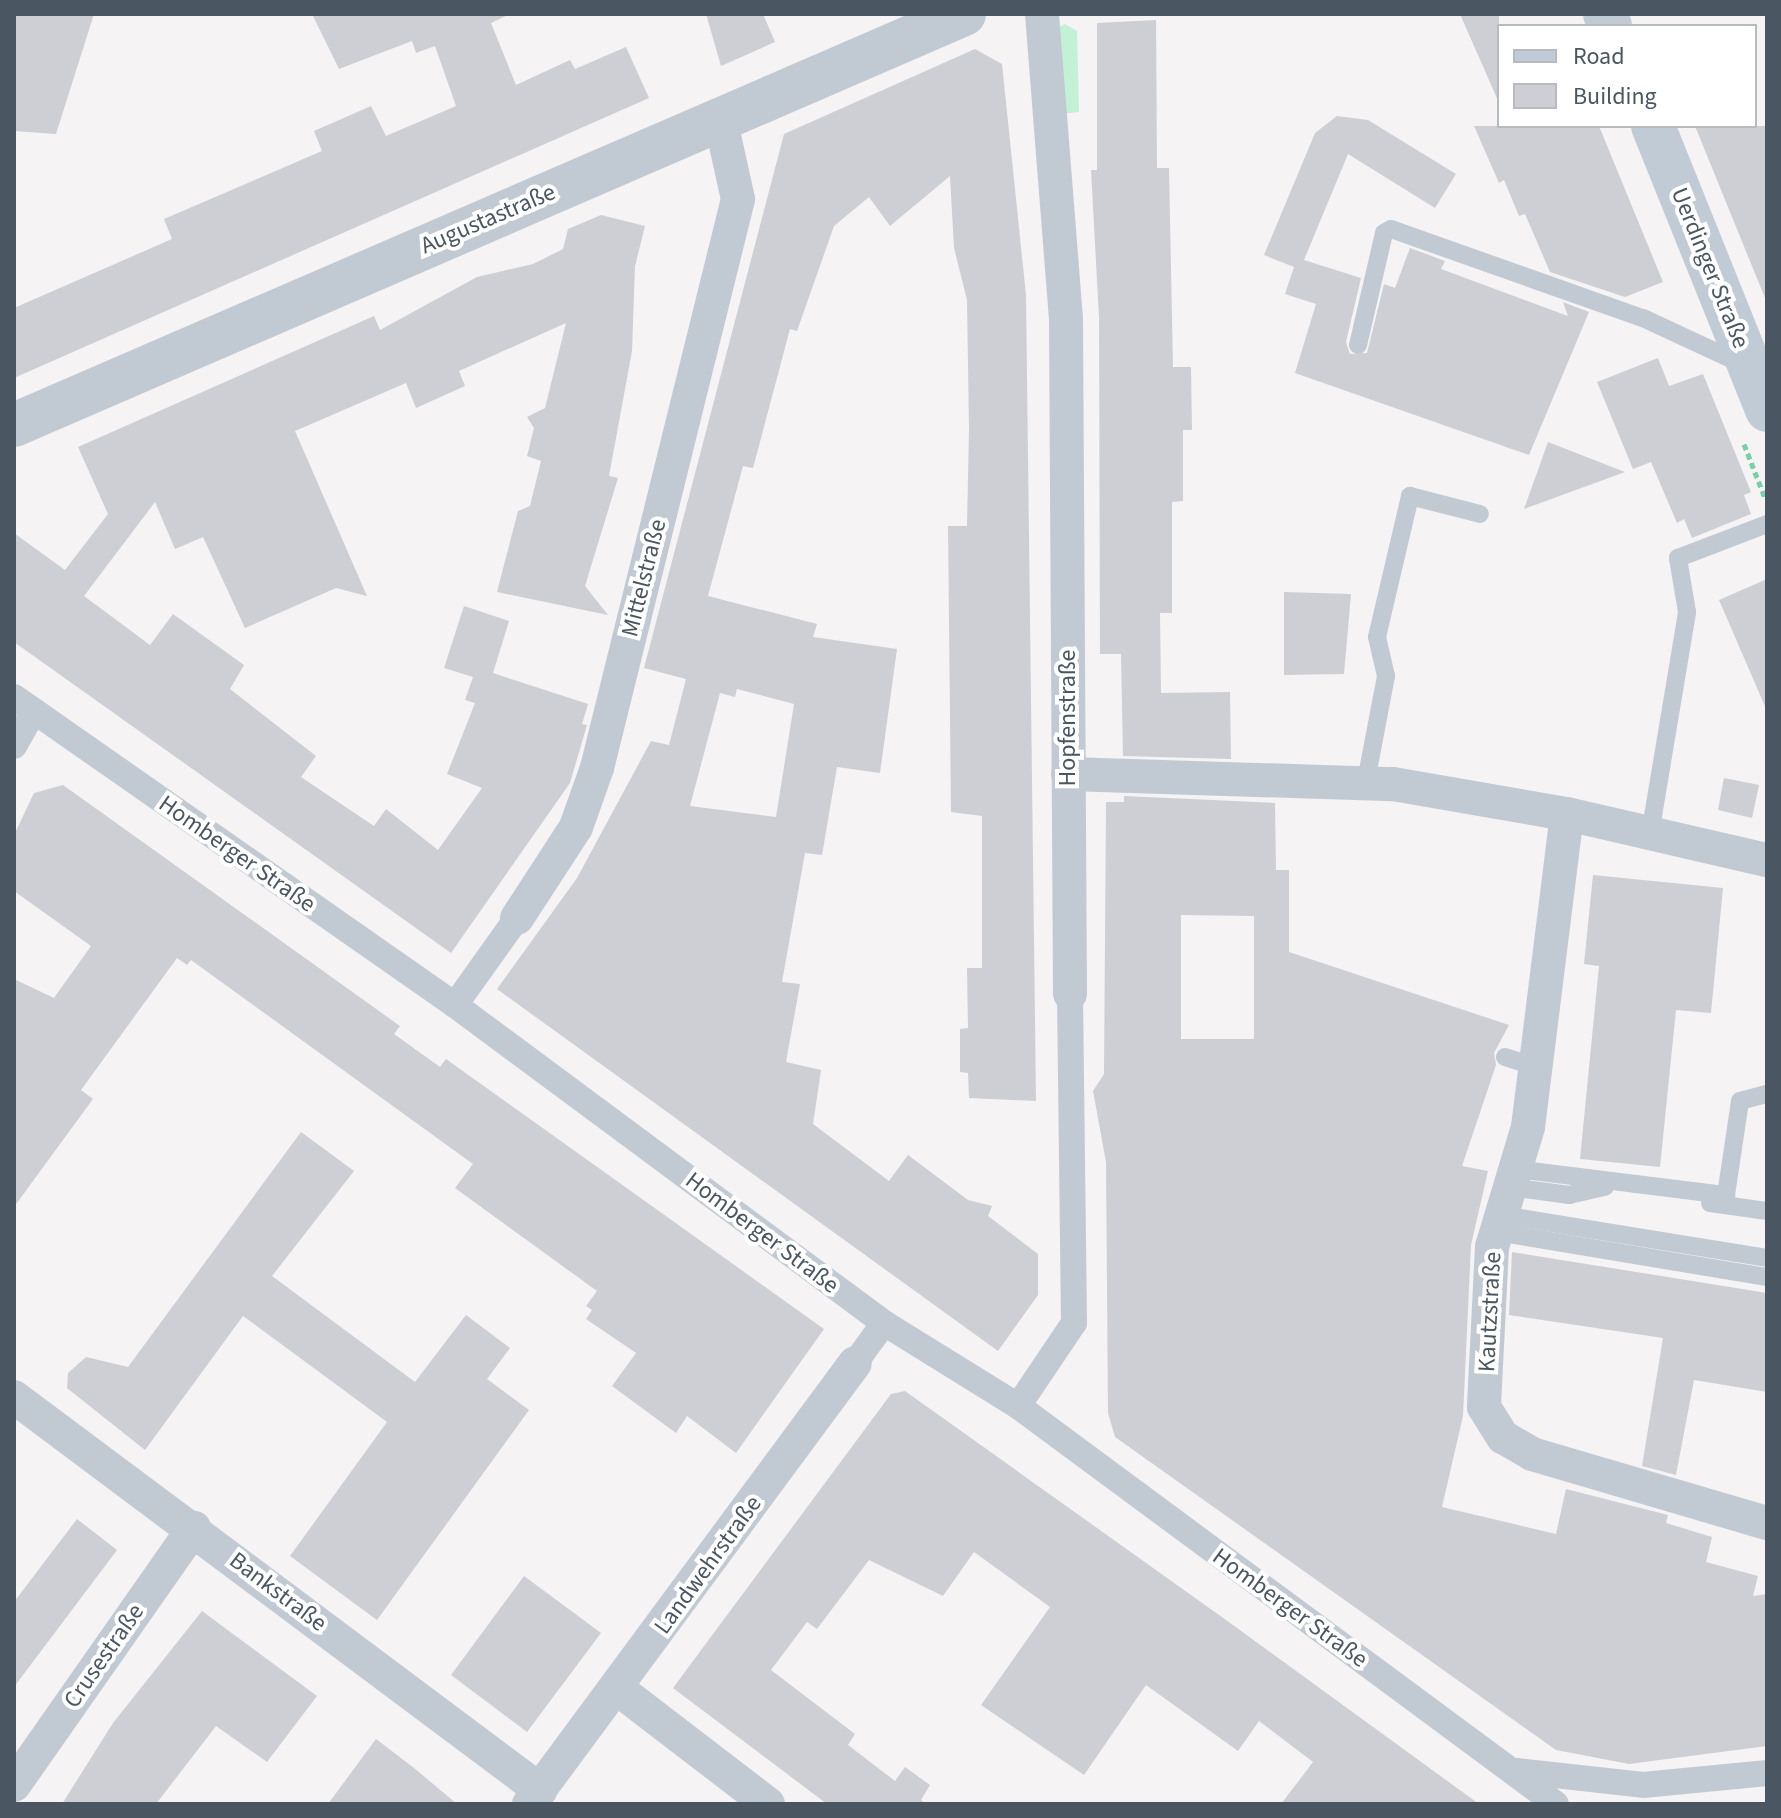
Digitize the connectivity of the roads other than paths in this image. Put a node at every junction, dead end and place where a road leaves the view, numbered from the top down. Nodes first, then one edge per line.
1 (964, 14) edge
2 (1042, 14) edge
3 (720, 118) junction
4 (1654, 128) edge
5 (1358, 345) dead end
6 (1750, 368) junction
7 (1767, 410) edge
8 (14, 425) edge
9 (1480, 514) dead end
10 (1767, 524) edge
11 (24, 704) edge
12 (14, 746) edge
13 (1068, 774) junction
14 (1366, 781) junction
15 (1567, 814) junction
16 (1650, 834) junction
17 (1767, 860) edge
18 (517, 918) joint
19 (1070, 994) joint
20 (455, 1005) junction
21 (1767, 1094) edge
22 (1506, 1201) junction
23 (1767, 1211) edge
24 (1767, 1258) edge
25 (1767, 1277) edge
26 (884, 1323) junction
27 (855, 1363) joint
28 (14, 1397) edge
29 (1018, 1406) junction
30 (1767, 1523) edge
31 (194, 1528) junction
32 (618, 1689) junction
33 (1510, 1770) junction
34 (1767, 1773) edge
35 (14, 1785) edge
36 (535, 1797) edge
37 (768, 1804) edge
38 (1556, 1804) edge

1 - 3 street, Augustastraße
2 - 13 street, Hopfenstraße
3 - 8 street, Augustastraße
3 - 18 street, Mittelstraße
4 - 6 main road, Uerdinger Straße
5 - 6 lane
6 - 7 main road, Uerdinger Straße
9 - 14 lane
10 - 16 lane
11 - 12 street
11 - 20 street, Homberger Straße
13 - 14 street
13 - 19 street, Hopfenstraße
14 - 15 street
15 - 16 street
15 - 22 street, Kautzstraße
16 - 17 street
18 - 20 street, Mittelstraße
19 - 29 street, Hopfenstraße
20 - 26 street, Homberger Straße
21 - 22 lane
22 - 23 lane
22 - 24 lane
22 - 25 lane
22 - 30 street, Kautzstraße
26 - 27 street, Landwehrstraße
26 - 29 street, Homberger Straße
27 - 32 street, Landwehrstraße
28 - 31 street, Bankstraße
29 - 33 street, Homberger Straße
31 - 35 street, Crusestraße
31 - 36 street, Bankstraße
32 - 36 street, Landwehrstraße
32 - 37 street
33 - 34 street
33 - 38 street, Homberger Straße

